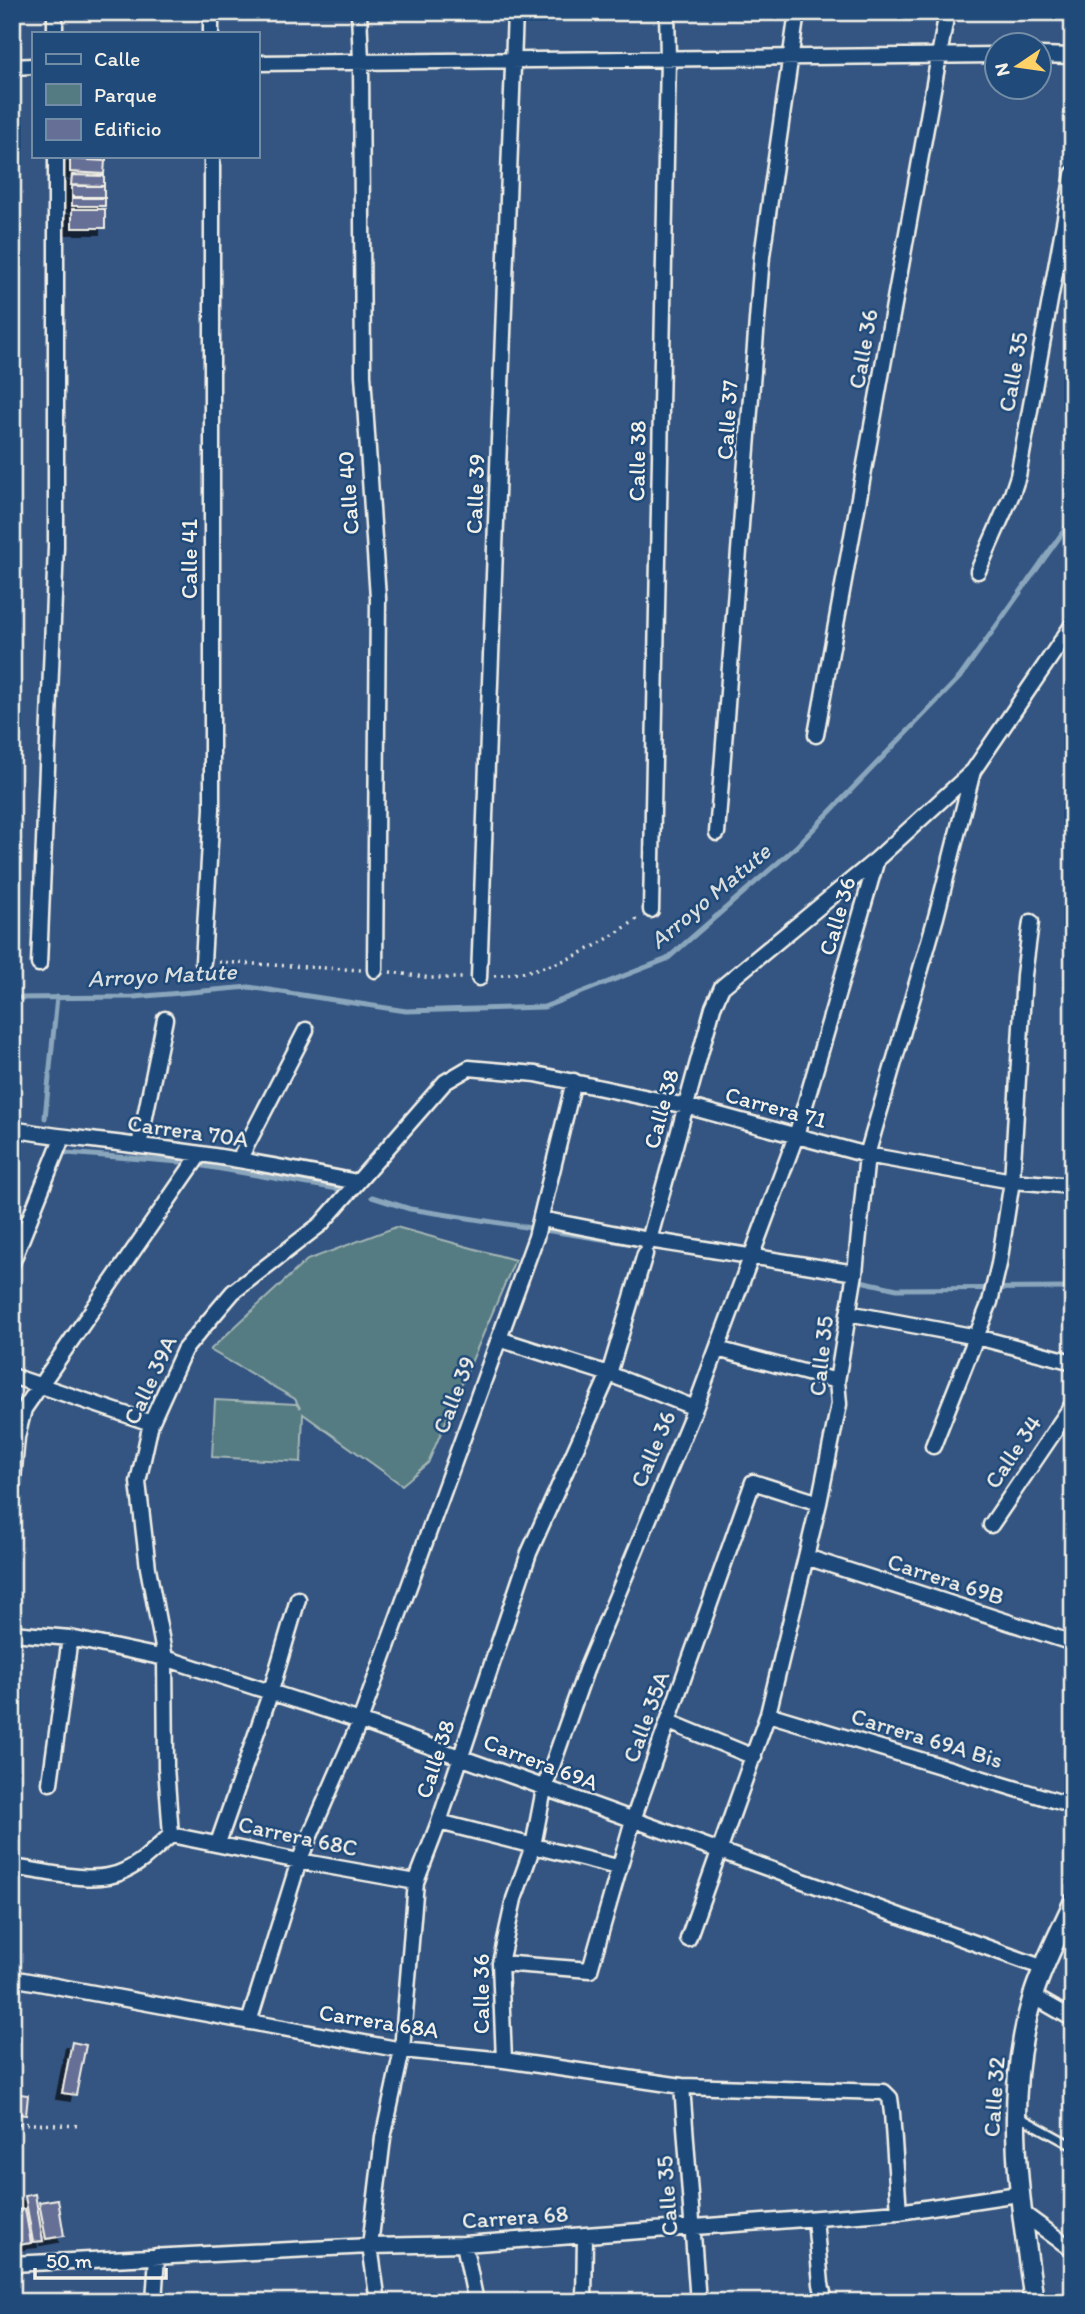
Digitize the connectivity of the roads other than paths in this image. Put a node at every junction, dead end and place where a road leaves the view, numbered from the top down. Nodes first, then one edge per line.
1 (55, 12) edge
2 (211, 12) edge
3 (359, 12) edge
4 (514, 12) edge
5 (667, 12) edge
6 (797, 12) edge
7 (947, 12) edge
8 (55, 32) edge
9 (211, 32) edge
10 (939, 54) junction
11 (984, 55) edge
12 (1054, 55) edge
13 (789, 56) junction
14 (1073, 56) edge
15 (668, 58) junction
16 (514, 60) junction
17 (361, 61) junction
18 (259, 63) edge
19 (32, 66) edge
20 (12, 67) edge
21 (56, 158) edge
22 (212, 158) edge
23 (1073, 174) edge
24 (978, 571) dead end
25 (1073, 624) edge
26 (816, 735) dead end
27 (973, 771) junction
28 (717, 833) dead end
29 (877, 859) junction
30 (651, 910) road end
31 (1031, 922) dead end
32 (203, 962) road end
33 (39, 964) dead end
34 (375, 970) road end
35 (479, 978) road end
36 (165, 1019) dead end
37 (306, 1030) dead end
38 (469, 1069) joint
39 (574, 1081) junction
40 (686, 1106) junction
41 (12, 1129) edge
42 (796, 1136) junction
43 (62, 1138) junction
44 (139, 1146) junction
45 (200, 1154) junction
46 (867, 1155) junction
47 (239, 1160) junction
48 (1012, 1181) junction
49 (357, 1182) junction
50 (1073, 1186) edge
51 (539, 1227) junction
52 (647, 1246) junction
53 (750, 1261) junction
54 (12, 1264) edge
55 (853, 1279) junction
56 (848, 1313) junction
57 (977, 1338) junction
58 (499, 1339) junction
59 (717, 1349) junction
60 (1073, 1362) edge
61 (609, 1374) junction
62 (12, 1376) edge
63 (837, 1381) junction
64 (41, 1385) junction
65 (1073, 1404) edge
66 (695, 1408) junction
67 (150, 1423) junction
68 (933, 1446) dead end
69 (12, 1490) edge
70 (819, 1503) junction
71 (991, 1525) dead end
72 (806, 1558) junction
73 (298, 1599) dead end
74 (12, 1633) edge
75 (70, 1638) junction
76 (1073, 1643) edge
77 (165, 1658) junction
78 (270, 1694) junction
79 (768, 1714) junction
80 (360, 1721) junction
81 (669, 1722) junction
82 (460, 1756) junction
83 (754, 1757) junction
84 (50, 1783) dead end
85 (544, 1789) junction
86 (1073, 1806) edge
87 (633, 1820) junction
88 (439, 1822) junction
89 (171, 1835) junction
90 (218, 1843) junction
91 (533, 1846) junction
92 (720, 1851) junction
93 (299, 1861) junction
94 (12, 1867) edge
95 (617, 1867) junction
96 (416, 1882) junction
97 (1073, 1903) edge
98 (688, 1939) dead end
99 (500, 1963) junction
100 (1044, 1968) junction
101 (12, 1979) edge
102 (1033, 1996) junction
103 (1073, 2019) edge
104 (249, 2022) junction
105 (402, 2050) junction
106 (504, 2060) junction
107 (681, 2086) junction
108 (1016, 2114) junction
109 (1073, 2146) edge
110 (1018, 2194) junction
111 (899, 2212) junction
112 (1021, 2212) junction
113 (815, 2219) junction
114 (692, 2226) junction
115 (585, 2236) junction
116 (464, 2244) junction
117 (370, 2246) junction
118 (1073, 2250) edge
119 (158, 2256) junction
120 (12, 2264) edge
121 (154, 2302) edge
122 (378, 2302) edge
123 (477, 2302) edge
124 (584, 2302) edge
125 (698, 2302) edge
126 (825, 2302) edge
127 (1034, 2302) edge

1 - 8 street
2 - 9 street
3 - 17 street, Calle 40
4 - 16 street, Calle 39
5 - 15 street, Calle 38
6 - 13 street, Calle 37
7 - 10 street, Calle 36
10 - 11 street
10 - 13 street
10 - 26 street, Calle 36
12 - 14 street
13 - 15 street
13 - 28 street, Calle 37
15 - 16 street
15 - 30 street, Calle 38
16 - 17 street
16 - 35 street, Calle 39
17 - 18 street
17 - 34 street, Calle 40
19 - 20 street
21 - 33 street
22 - 32 street, Calle 41
23 - 24 street, Calle 35
25 - 27 street
27 - 29 street
27 - 46 street, Calle 35
29 - 40 street, Calle 38
29 - 42 street, Calle 36
31 - 48 street
36 - 44 street
37 - 47 street
38 - 39 street, Carrera 71
38 - 49 street, Calle 39A
39 - 40 street, Carrera 71
39 - 51 street, Calle 39
40 - 42 street, Carrera 71
40 - 52 street, Calle 38
41 - 43 street, Carrera 70A
42 - 46 street, Carrera 71
42 - 53 street, Calle 36
43 - 44 street, Carrera 70A
43 - 54 street
44 - 45 street, Carrera 70A
45 - 47 street, Carrera 70A
45 - 64 street
46 - 48 street, Carrera 71
46 - 55 street, Calle 35
47 - 49 street, Carrera 70A
48 - 50 street, Carrera 71
48 - 57 street
49 - 67 street, Calle 39A
51 - 52 street
51 - 58 street, Calle 39
52 - 53 street
52 - 61 street, Calle 38
53 - 55 street
53 - 59 street, Calle 36
55 - 56 street, Calle 35
56 - 57 street
56 - 63 street, Calle 35
57 - 60 street
57 - 68 street
58 - 61 street
58 - 80 street, Calle 39
59 - 63 street
59 - 66 street, Calle 36
61 - 66 street
61 - 82 street, Calle 38
62 - 64 street
63 - 70 street, Calle 35
64 - 67 street
64 - 69 street
65 - 71 street, Calle 34
66 - 85 street, Calle 36
67 - 77 street, Calle 39A
70 - 72 street, Calle 35
70 - 81 street, Calle 35A
72 - 76 street, Carrera 69B
72 - 79 street, Calle 35
73 - 78 street
74 - 75 street, Carrera 69A
75 - 77 street, Carrera 69A
75 - 84 street
77 - 78 street, Carrera 69A
77 - 89 street, Calle 39A
78 - 80 street, Carrera 69A
78 - 90 street
79 - 83 street, Calle 35
79 - 86 street, Carrera 69A Bis
80 - 82 street, Carrera 69A
80 - 93 street, Calle 39
81 - 83 street
81 - 87 street, Calle 35A
82 - 85 street, Carrera 69A
82 - 88 street, Calle 38
83 - 92 street, Calle 35
85 - 87 street, Carrera 69A
85 - 91 street, Calle 36
87 - 92 street, Carrera 69A
87 - 95 street, Calle 35A
88 - 91 street
88 - 96 street, Calle 38
89 - 90 street, Carrera 68C
89 - 94 street
90 - 93 street, Carrera 68C
91 - 95 street
91 - 99 street, Calle 36
92 - 98 street, Calle 35
92 - 100 street, Carrera 69A
93 - 96 street, Carrera 68C
93 - 104 street, Calle 39
95 - 99 street, Calle 35A
96 - 105 street, Calle 38
97 - 100 street, Calle 32
99 - 106 street, Calle 36
100 - 102 street, Calle 32
101 - 104 street, Carrera 68A
102 - 103 street
102 - 108 street, Calle 32
104 - 105 street, Carrera 68A
105 - 106 street, Carrera 68A
105 - 117 street, Calle 38
106 - 107 street, Carrera 68A
107 - 111 street, Carrera 68A
107 - 114 street, Calle 35
108 - 109 lane
108 - 110 street, Calle 32
110 - 111 street, Carrera 68
110 - 112 street, Calle 32
111 - 113 street, Carrera 68
112 - 118 street
112 - 127 street, Calle 32
113 - 114 street, Carrera 68
113 - 126 street
114 - 115 street, Carrera 68
114 - 125 street, Calle 35
115 - 116 street, Carrera 68
115 - 124 street
116 - 117 street, Carrera 68
116 - 123 street
117 - 119 street, Carrera 68
117 - 122 street, Calle 38
119 - 120 street, Carrera 68
119 - 121 street

